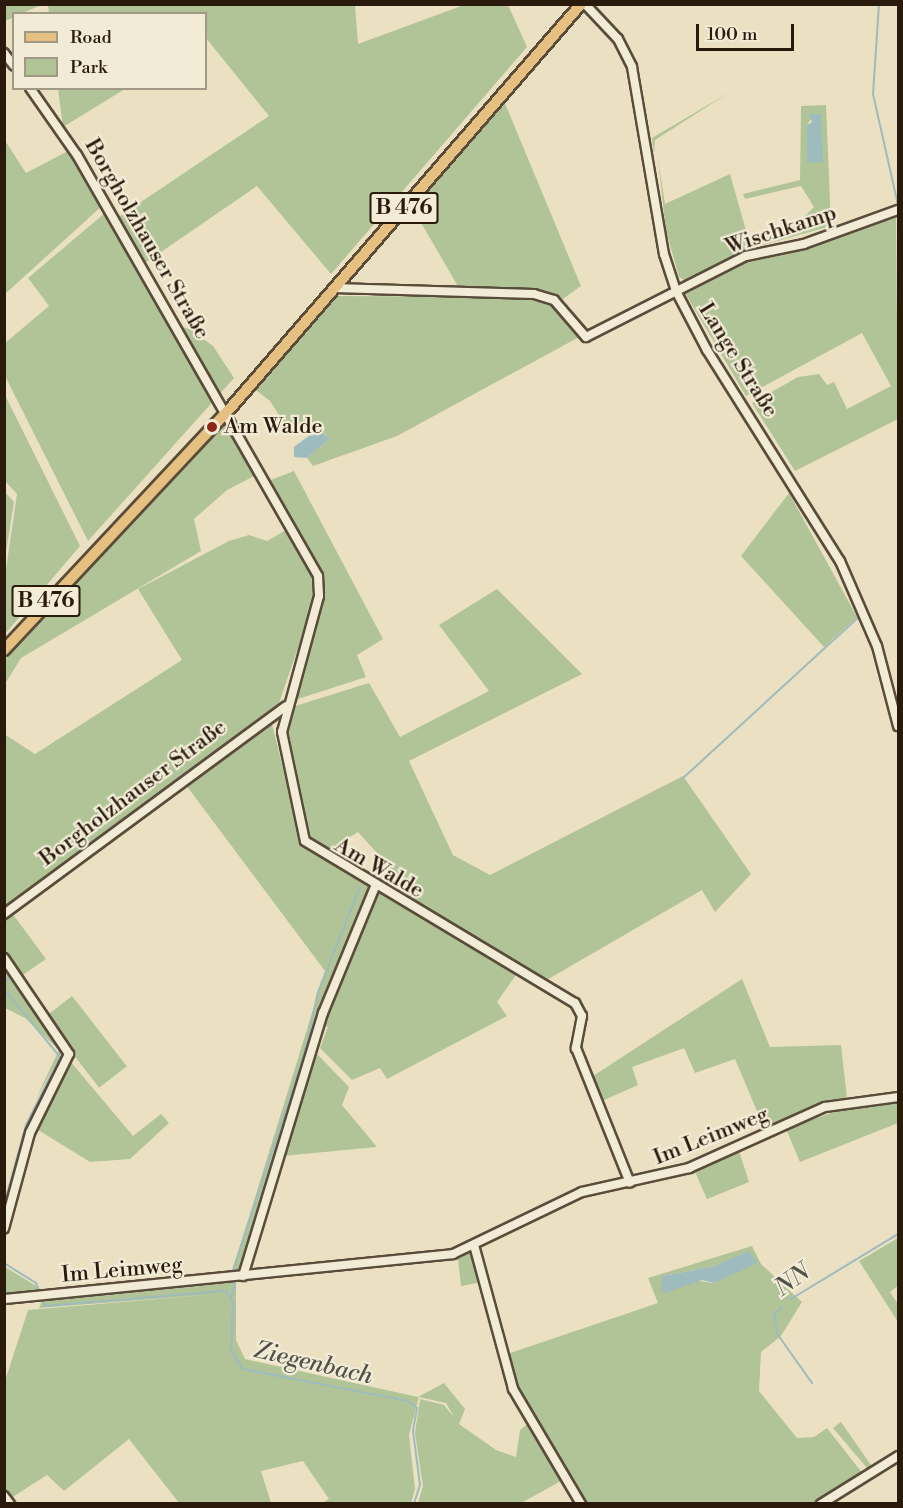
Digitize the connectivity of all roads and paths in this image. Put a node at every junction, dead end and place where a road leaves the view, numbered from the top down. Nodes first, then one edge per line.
1 (583, 4) edge
2 (31, 90) edge
3 (898, 210) edge
4 (334, 288) junction
5 (676, 291) junction
6 (227, 412) junction
7 (4, 650) edge
8 (286, 706) junction
9 (898, 726) edge
10 (375, 887) junction
11 (4, 914) edge
12 (4, 958) edge
13 (898, 1097) edge
14 (630, 1183) junction
15 (4, 1229) edge
16 (474, 1245) junction
17 (243, 1276) junction
18 (4, 1299) edge
19 (898, 1456) edge
20 (4, 1496) edge
21 (10, 1503) edge
22 (581, 1503) edge
23 (821, 1503) edge

1 - 4 main road, B 476
1 - 5 street, Lange Straße
2 - 6 street, Borgholzhauser Straße
3 - 5 street, Wischkamp
4 - 5 street, Wischkamp
4 - 6 main road, B 476
5 - 9 street, Lange Straße
6 - 7 main road, B 476
6 - 8 street, Am Walde
8 - 10 street, Am Walde
8 - 11 street, Borgholzhauser Straße
10 - 14 street, Am Walde
10 - 17 street
12 - 15 street
13 - 14 street, Im Leimweg
14 - 16 street, Im Leimweg
16 - 17 street, Im Leimweg
16 - 22 street
17 - 18 street, Im Leimweg
19 - 23 street
20 - 21 street

